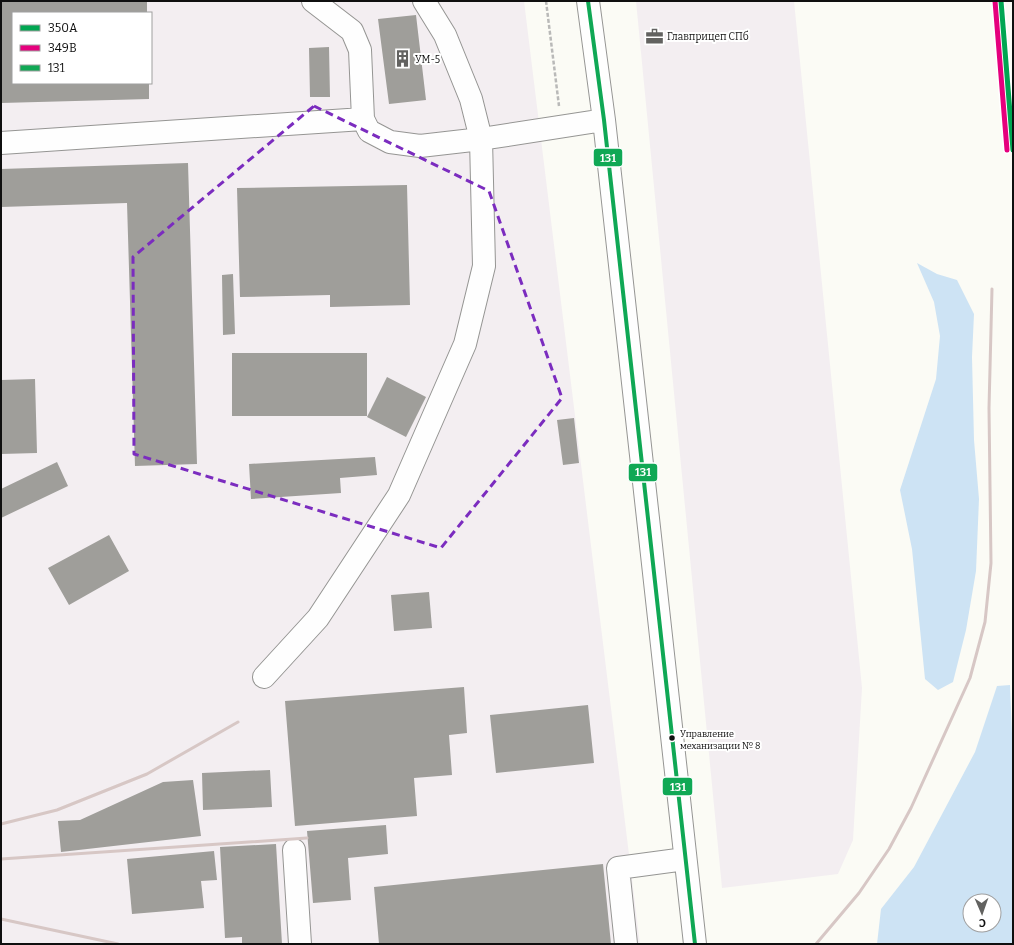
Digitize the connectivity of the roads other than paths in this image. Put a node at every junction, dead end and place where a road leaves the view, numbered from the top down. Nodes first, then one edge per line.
1 (313, 1) edge
2 (424, 1) edge
3 (588, 1) edge
4 (363, 119) junction
5 (604, 120) junction
6 (482, 139) junction
7 (1, 143) edge
8 (264, 677) dead end
9 (294, 850) dead end
10 (685, 859) junction
11 (300, 944) edge
12 (626, 944) edge
13 (695, 944) edge

1 - 4 street
2 - 6 street
3 - 5 street
4 - 6 street
4 - 7 street
5 - 6 street
5 - 10 street
6 - 8 street
9 - 11 street
10 - 12 street
10 - 13 street

